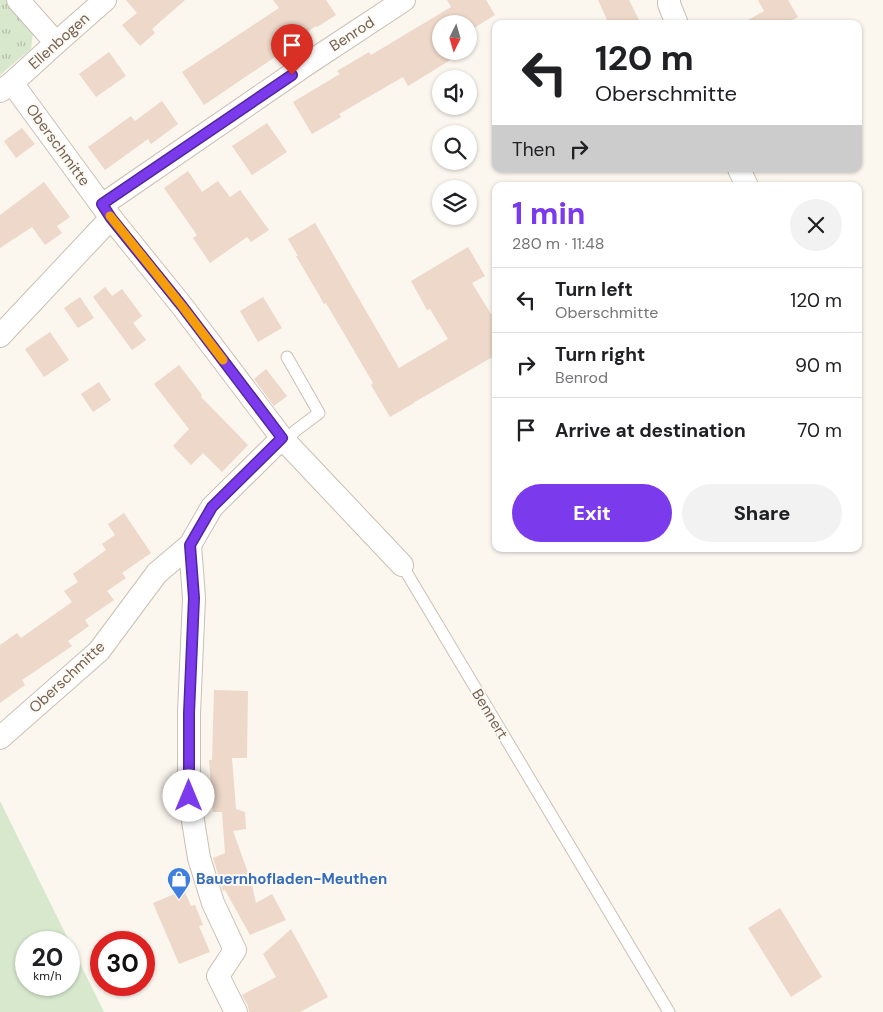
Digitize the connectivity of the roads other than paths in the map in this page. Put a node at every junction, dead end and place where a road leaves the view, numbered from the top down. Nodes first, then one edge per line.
1 (18, 0) edge
2 (105, 0) edge
3 (404, 0) edge
4 (669, 0) edge
5 (675, 20) edge
6 (56, 43) junction
7 (6, 87) edge
8 (107, 211) junction
9 (0, 336) edge
10 (287, 357) dead end
11 (284, 440) junction
12 (190, 545) junction
13 (402, 565) joint
14 (0, 738) edge
15 (236, 1012) edge
16 (669, 1012) edge

1 - 6 street
2 - 6 street, Ellenbogen
3 - 8 street, Benrod
4 - 5 street
6 - 7 street, Ellenbogen
7 - 8 street, Oberschmitte
8 - 9 street
8 - 11 street, Oberschmitte
10 - 11 lane
11 - 12 street, Oberschmitte
11 - 13 street, Bennert
12 - 14 street, Oberschmitte
12 - 15 street
13 - 16 lane, Bennert

